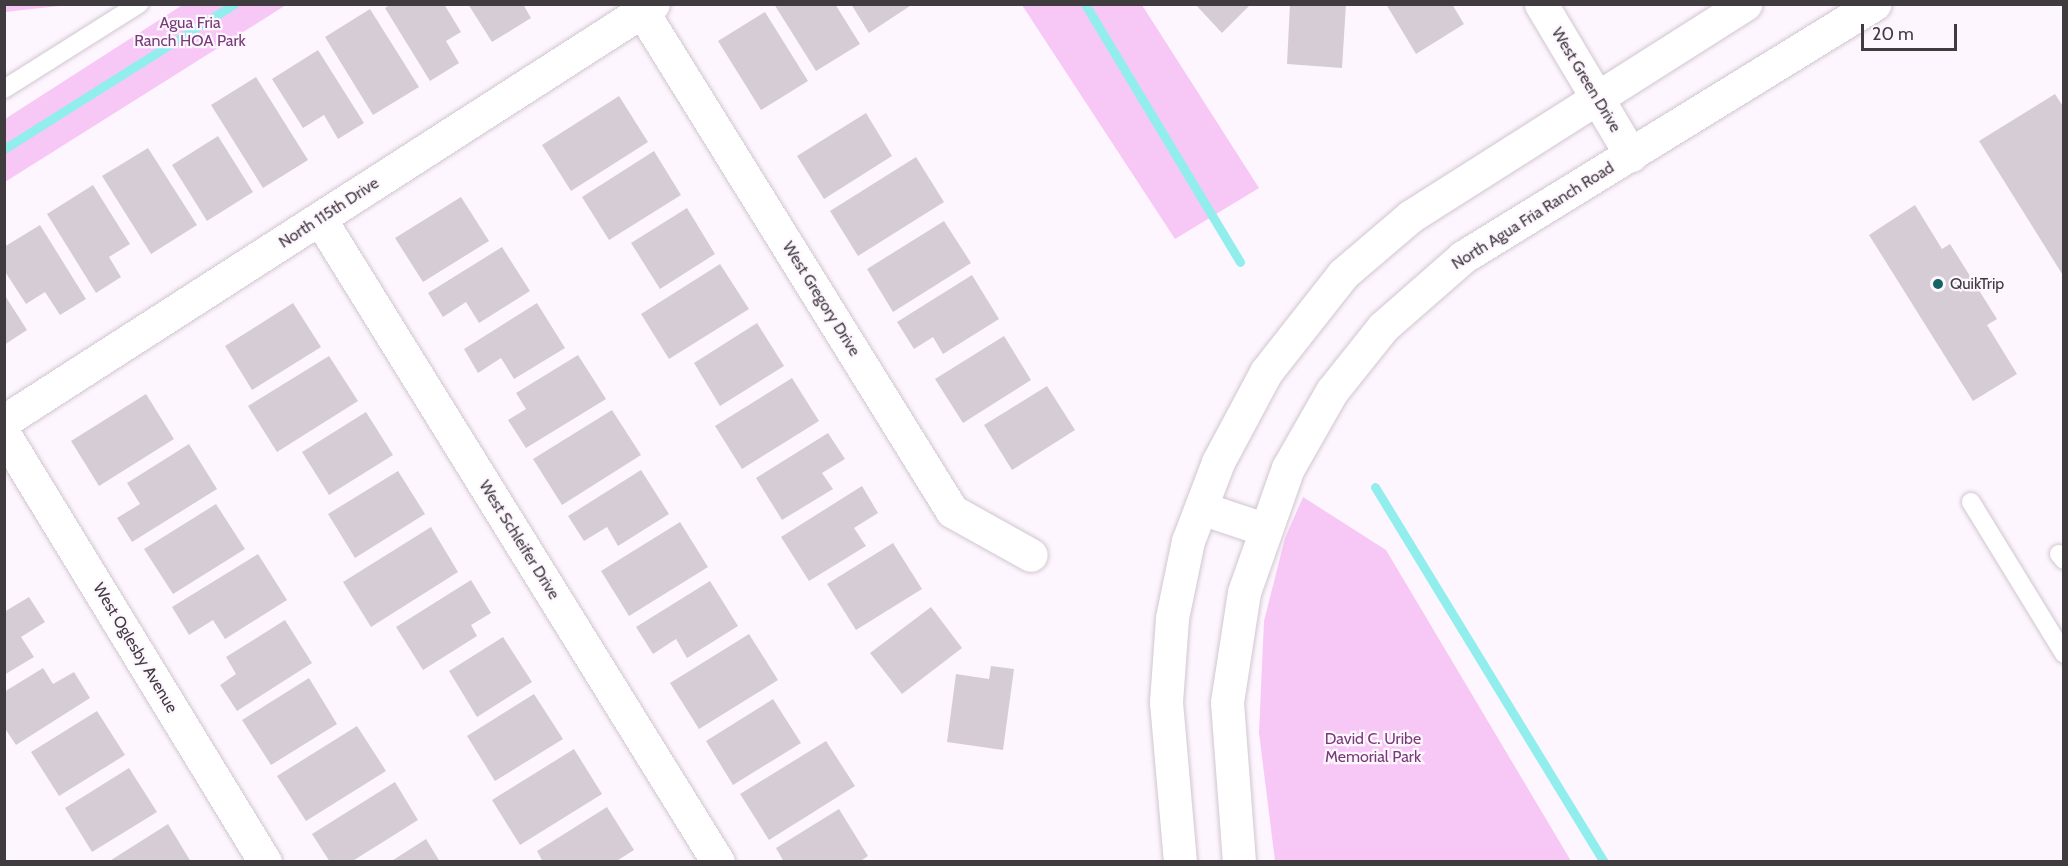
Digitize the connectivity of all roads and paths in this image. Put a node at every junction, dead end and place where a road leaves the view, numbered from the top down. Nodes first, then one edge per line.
1 (139, 4) edge
2 (1541, 4) edge
3 (1745, 4) edge
4 (1875, 4) edge
5 (647, 8) edge
6 (4, 89) edge
7 (1596, 96) junction
8 (1631, 155) junction
9 (321, 219) junction
10 (4, 421) edge
11 (4, 434) edge
12 (1971, 502) dead end
13 (1200, 508) junction
14 (1264, 529) junction
15 (1031, 555) dead end
16 (2064, 654) edge
17 (265, 861) edge
18 (718, 861) edge
19 (1180, 861) edge
20 (1239, 861) edge

1 - 6 lane
2 - 7 street, West Green Drive
3 - 7 street
4 - 8 street, North Agua Fria Ranch Road
5 - 9 street, North 115th Drive
5 - 15 street, West Gregory Drive
7 - 8 street, West Green Drive
7 - 13 street
8 - 14 street, North Agua Fria Ranch Road
9 - 10 street, North 115th Drive
9 - 18 street, West Schleifer Drive
11 - 17 street, West Oglesby Avenue
12 - 16 lane
13 - 14 street
13 - 19 street
14 - 20 street, North Agua Fria Ranch Road

